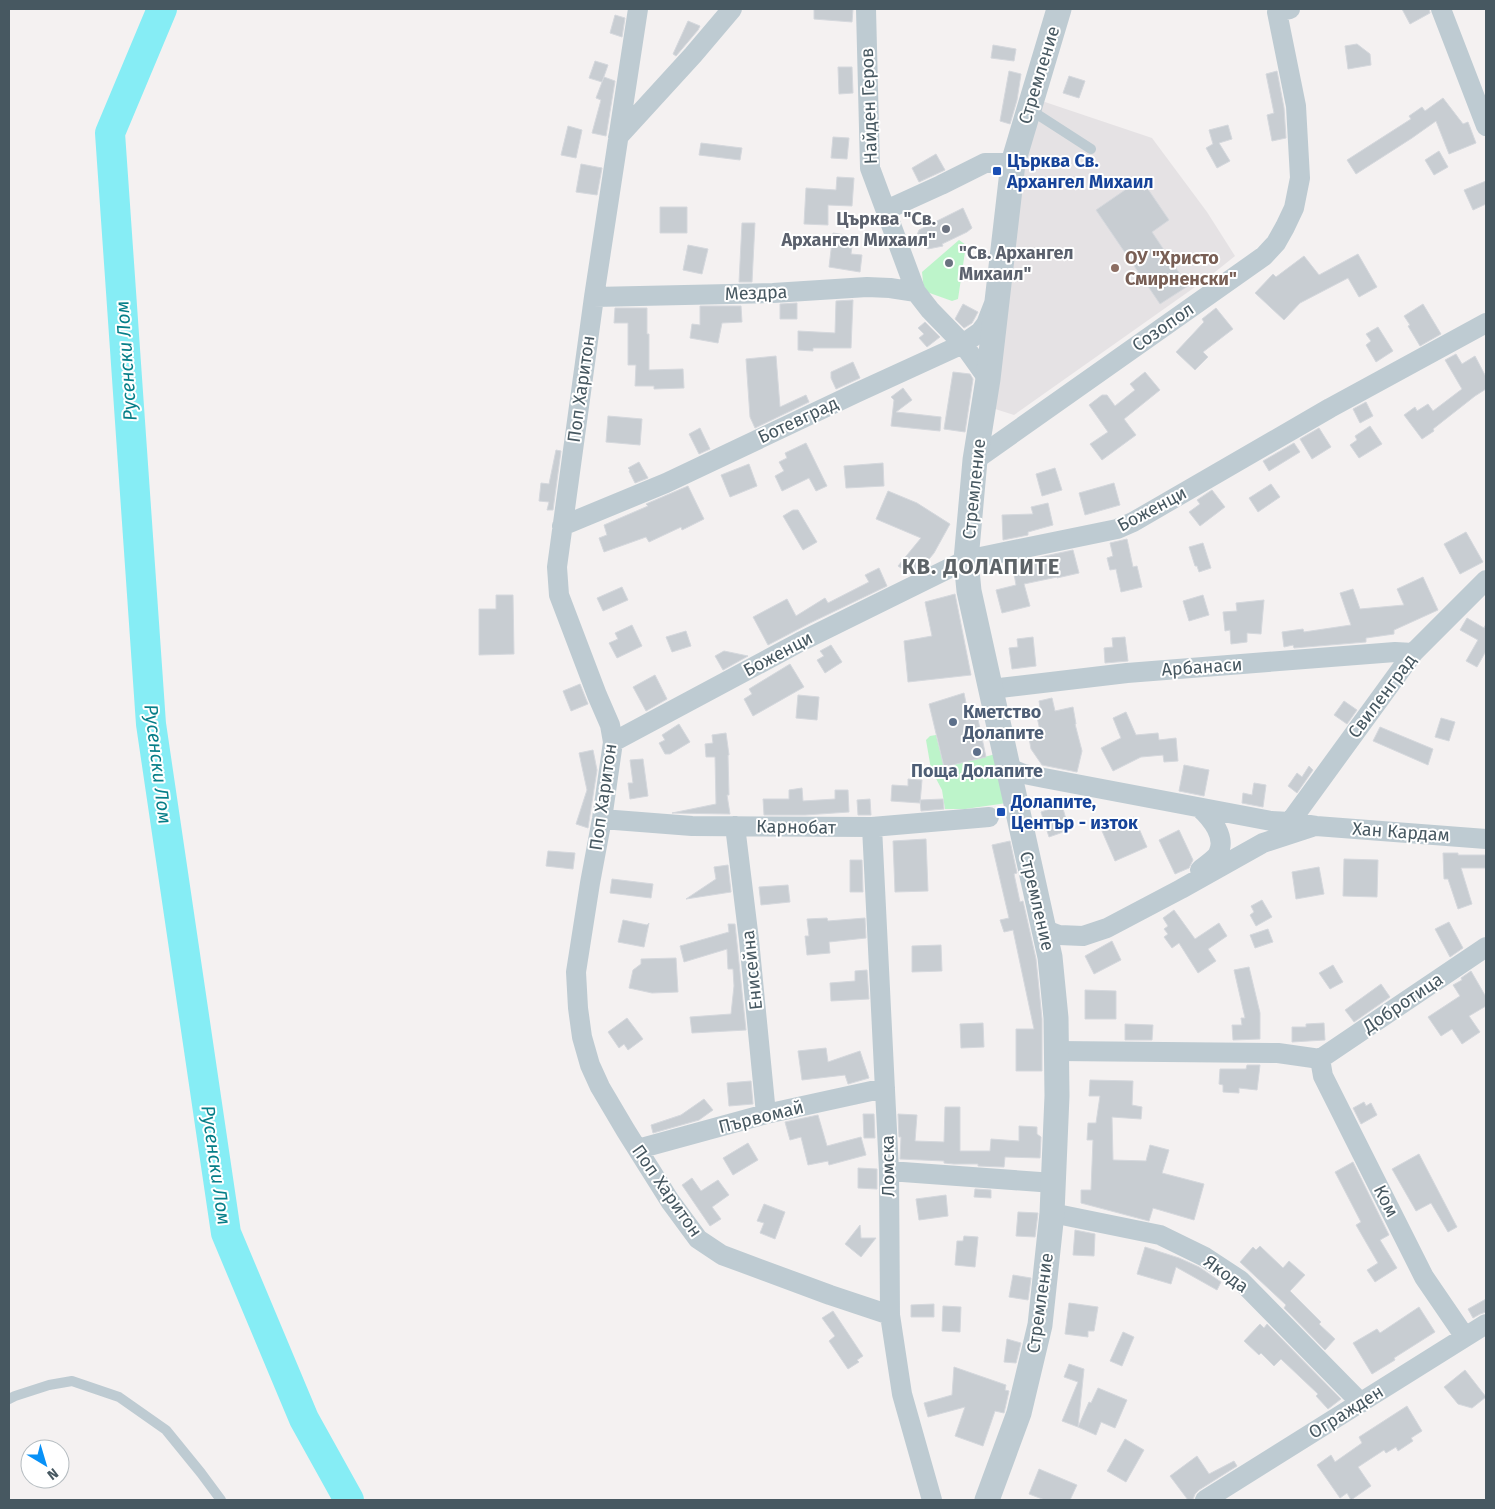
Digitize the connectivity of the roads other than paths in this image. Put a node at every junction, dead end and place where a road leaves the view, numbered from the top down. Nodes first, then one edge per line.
1 (638, 9) edge
2 (732, 9) edge
3 (866, 9) edge
4 (1441, 9) edge
5 (1283, 10) edge
6 (1052, 14) edge
7 (1029, 108) junction
8 (1486, 126) edge
9 (618, 137) junction
10 (1092, 149) dead end
11 (1012, 163) junction
12 (886, 210) junction
13 (1000, 279) junction
14 (916, 292) junction
15 (594, 297) junction
16 (1486, 323) edge
17 (963, 344) junction
18 (988, 379) junction
19 (975, 460) junction
20 (562, 526) junction
21 (966, 560) junction
22 (1486, 580) edge
23 (1414, 653) junction
24 (991, 688) junction
25 (613, 742) junction
26 (1008, 768) junction
27 (1200, 808) junction
28 (989, 817) dead end
29 (602, 820) junction
30 (1290, 822) junction
31 (735, 826) junction
32 (1316, 826) junction
33 (872, 827) junction
34 (1486, 839) edge
35 (1181, 889) junction
36 (1043, 929) junction
37 (1486, 948) edge
38 (1057, 1051) junction
39 (1320, 1059) junction
40 (886, 1088) junction
41 (766, 1114) junction
42 (638, 1150) junction
43 (890, 1171) junction
44 (1054, 1183) junction
45 (1052, 1213) junction
46 (890, 1315) junction
47 (1486, 1324) edge
48 (1465, 1337) junction
49 (9, 1399) edge
50 (1361, 1403) junction
51 (221, 1500) edge
52 (932, 1500) edge
53 (987, 1500) edge
54 (1205, 1500) edge

1 - 9 street, Поп Харитон
2 - 9 street
3 - 12 street, Найден Геров
4 - 8 street
5 - 19 street, Созопол
6 - 7 street, Стремление
7 - 10 lane
7 - 11 street, Стремление
9 - 15 street, Поп Харитон
11 - 12 street
11 - 13 street, Стремление
12 - 14 street, Найден Геров
13 - 17 street, Ботевград
13 - 18 street, Стремление
14 - 15 street, Мездра
14 - 17 street, Найден Геров
15 - 20 street, Поп Харитон
16 - 21 street, Боженци
17 - 18 street, Найден Геров
17 - 20 street, Ботевград
18 - 19 street, Стремление
19 - 21 street, Стремление
20 - 25 street, Поп Харитон
21 - 24 street, Стремление
21 - 25 street, Боженци
22 - 23 street, Свиленград
23 - 24 street, Арбанаси
23 - 30 street, Свиленград
24 - 26 street, Стремление
25 - 29 street, Поп Харитон
26 - 27 street, Хан Кардам
26 - 36 street, Стремление
27 - 30 street, Хан Кардам
27 - 35 street
28 - 33 street, Карнобат
29 - 31 street, Карнобат
29 - 42 street, Поп Харитон
30 - 32 street, Хан Кардам
31 - 33 street, Карнобат
31 - 41 street, Енисейна
32 - 34 street, Хан Кардам
32 - 35 street
33 - 40 street, Ломска
35 - 36 street
36 - 38 street, Стремление
37 - 39 street, Добротица
38 - 39 street
38 - 44 street, Стремление
39 - 48 street, Ком
40 - 41 street, Първомай
40 - 43 street, Ломска
41 - 42 street, Първомай
42 - 46 street, Поп Харитон
43 - 44 street
43 - 46 street, Ломска
44 - 45 street, Стремление
45 - 50 street, Якода
45 - 53 street, Стремление
46 - 52 street, Ломска
47 - 48 street, Огражден
48 - 50 street, Огражден
49 - 51 lane
50 - 54 street, Огражден

